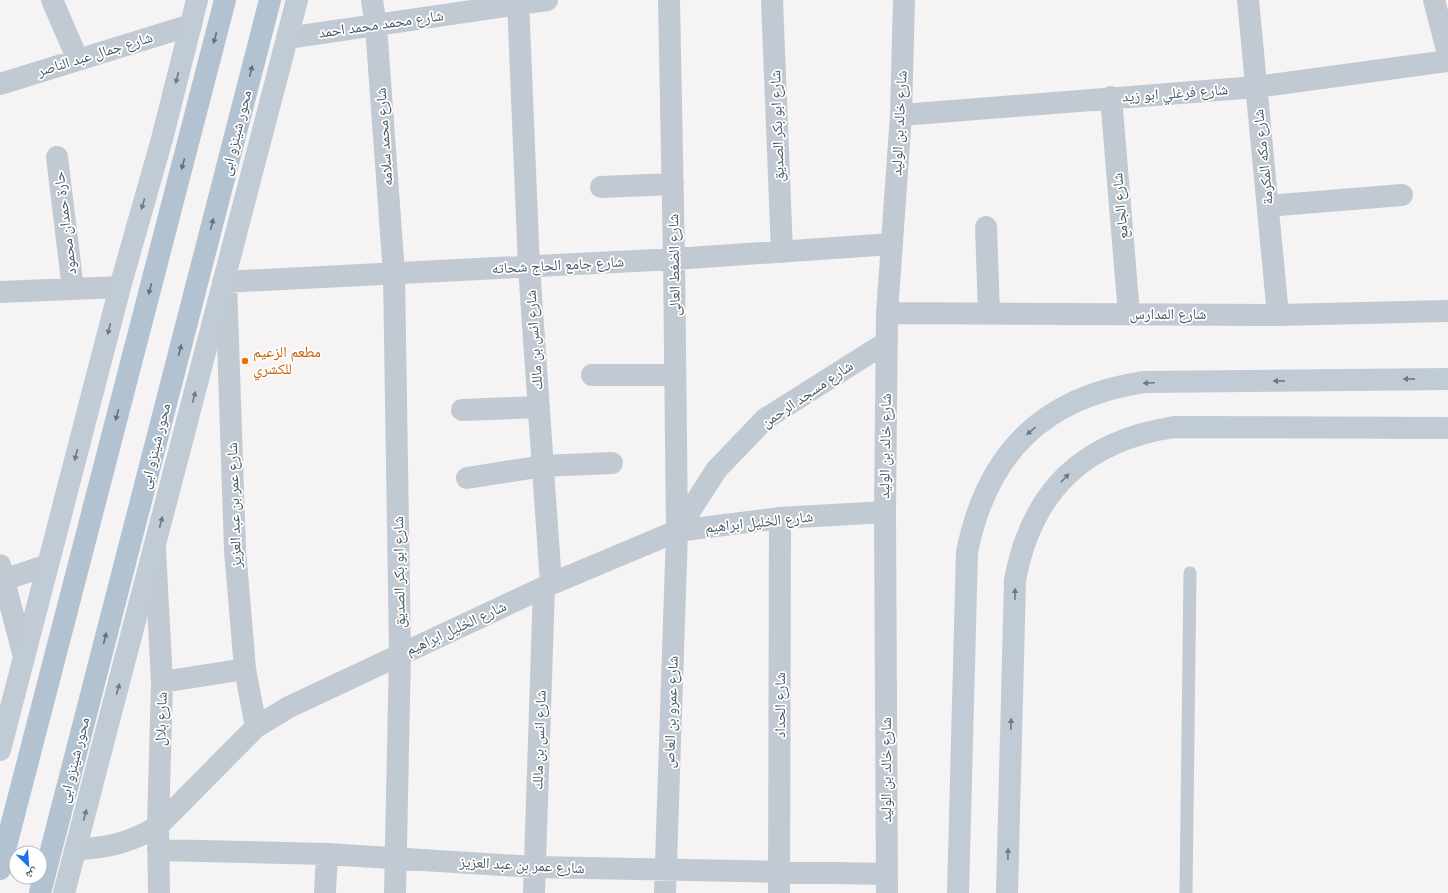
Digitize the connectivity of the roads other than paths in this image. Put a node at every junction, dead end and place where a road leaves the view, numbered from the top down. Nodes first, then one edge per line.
1 (52, 0) edge
2 (197, 0) edge
3 (225, 0) edge
4 (270, 0) edge
5 (297, 0) edge
6 (372, 0) edge
7 (547, 0) edge
8 (669, 0) edge
9 (772, 0) edge
10 (904, 0) edge
11 (1248, 0) edge
12 (1434, 0) edge
13 (519, 2) edge
14 (191, 25) junction
15 (376, 26) junction
16 (287, 38) junction
17 (1448, 54) edge
18 (78, 60) junction
19 (1448, 61) edge
20 (0, 84) edge
21 (1256, 87) junction
22 (1111, 98) junction
23 (901, 115) junction
24 (56, 157) dead end
25 (673, 184) junction
26 (601, 187) dead end
27 (1402, 195) dead end
28 (1268, 206) junction
29 (986, 227) dead end
30 (892, 244) junction
31 (782, 252) junction
32 (674, 259) junction
33 (529, 267) junction
34 (394, 274) junction
35 (225, 282) junction
36 (120, 287) junction
37 (72, 289) junction
38 (0, 292) edge
39 (1448, 311) edge
40 (887, 313) junction
41 (989, 313) junction
42 (1129, 314) junction
43 (1278, 315) junction
44 (887, 342) junction
45 (675, 374) junction
46 (592, 375) dead end
47 (1448, 379) edge
48 (539, 407) junction
49 (462, 410) dead end
50 (1448, 428) edge
51 (612, 463) dead end
52 (543, 466) junction
53 (467, 478) dead end
54 (885, 512) junction
55 (780, 518) junction
56 (677, 531) junction
57 (155, 546) junction
58 (48, 565) junction
59 (1190, 573) dead end
60 (1, 575) edge
61 (547, 585) junction
62 (400, 653) junction
63 (24, 657) junction
64 (245, 669) junction
65 (162, 682) junction
66 (256, 727) junction
67 (0, 750) edge
68 (158, 826) junction
69 (76, 849) junction
70 (158, 850) junction
71 (327, 854) junction
72 (395, 858) junction
73 (535, 867) junction
74 (0, 869) edge
75 (666, 869) junction
76 (779, 882) edge
77 (886, 884) edge
78 (40, 893) edge
79 (64, 893) edge
80 (159, 893) edge
81 (325, 893) edge
82 (395, 893) edge
83 (534, 893) edge
84 (665, 893) edge
85 (958, 893) edge
86 (1007, 893) edge
87 (1186, 893) edge

1 - 18 street
2 - 14 street
3 -> 74 main road
78 -> 4 main road, محور شينزو ابى
5 - 16 street
6 - 15 street, شارع محمد سلامه
7 - 13 street, شارع محمد محمد احمد
8 - 25 street, شارع الضغط العالى
9 - 31 street, شارع ابو بكر الصديق
10 - 23 street, شارع خالد بن الوليد
11 - 21 street, شارع مكه المكرمة
12 - 17 street
13 - 15 street, شارع محمد محمد احمد
13 - 33 street, شارع انس بن مالك
14 - 18 street, شارع جمال عبد الناصر
14 -> 36 street
15 - 16 street, شارع محمد محمد احمد
15 - 34 street, شارع محمد سلامه
16 - 35 street
18 - 20 street, شارع جمال عبد الناصر
19 - 21 street, شارع فرغلي ابو زيد
21 - 22 street, شارع فرغلي ابو زيد
21 - 28 street, شارع مكه المكرمة
22 - 23 street, شارع فرغلي ابو زيد
22 - 42 street, شارع الجامع
23 - 30 street, شارع خالد بن الوليد
24 - 37 street, حارة حمدان محمود
25 - 26 street
25 - 32 street, شارع الضغط العالى
27 - 28 street
28 - 43 street, شارع مكه المكرمة
29 - 41 street
30 - 31 street, شارع جامع الحاج شحاته
30 - 40 street, شارع خالد بن الوليد
31 - 32 street, شارع جامع الحاج شحاته
32 - 33 street, شارع جامع الحاج شحاته
32 - 45 street, شارع الضغط العالى
33 - 34 street, شارع جامع الحاج شحاته
33 - 48 street, شارع انس بن مالك
34 - 35 street, شارع جامع الحاج شحاته
34 - 62 street, شارع ابو بكر الصديق
57 -> 35 street
35 - 64 street, شارع عمر بن عبد العزيز
36 - 37 street
36 -> 58 street
37 - 38 street
39 - 43 street, شارع المدارس
40 - 41 street, شارع المدارس
40 - 44 street, شارع خالد بن الوليد
41 - 42 street, شارع المدارس
42 - 43 street, شارع المدارس
44 - 54 street, شارع خالد بن الوليد
44 - 56 street, شارع مسجد الرحمن
45 - 46 street
45 - 56 street, شارع الضغط العالى
47 -> 85 street
48 - 49 street
48 - 52 street, شارع انس بن مالك
86 -> 50 street
51 - 52 street
52 - 53 street
52 - 61 street, شارع انس بن مالك
54 - 55 street, شارع الخليل ابراهيم
54 - 77 street, شارع خالد بن الوليد
55 - 56 street, شارع الخليل ابراهيم
55 - 76 street, شارع الحداد
56 - 61 street, شارع الخليل ابراهيم
56 - 75 street, شارع عمرو بن العاص
57 - 65 street, شارع بلال
69 -> 57 street
58 - 60 street
58 - 63 street
59 - 87 lane
60 - 63 street
61 - 62 street, شارع الخليل ابراهيم
61 - 73 street, شارع انس بن مالك
62 - 66 street, شارع الخليل ابراهيم
62 - 72 street, شارع ابو بكر الصديق
63 - 67 street
64 - 65 street
64 - 66 street, شارع عمر بن عبد العزيز
65 - 68 street, شارع بلال
66 - 68 street, شارع الخليل ابراهيم
68 - 69 street, شارع الخليل ابراهيم
68 - 70 street, شارع بلال
69 - 79 street
70 - 71 street, شارع عمر بن عبد العزيز
70 - 80 street, شارع بلال
71 - 72 street, شارع عمر بن عبد العزيز
71 - 81 street
72 - 73 street, شارع عمر بن عبد العزيز
72 - 82 street, شارع ابو بكر الصديق
73 - 75 street, شارع عمر بن عبد العزيز
73 - 83 street, شارع انس بن مالك
75 - 76 street, شارع عمر بن عبد العزيز
75 - 84 street, شارع عمرو بن العاص
76 - 77 street, شارع عمر بن عبد العزيز

